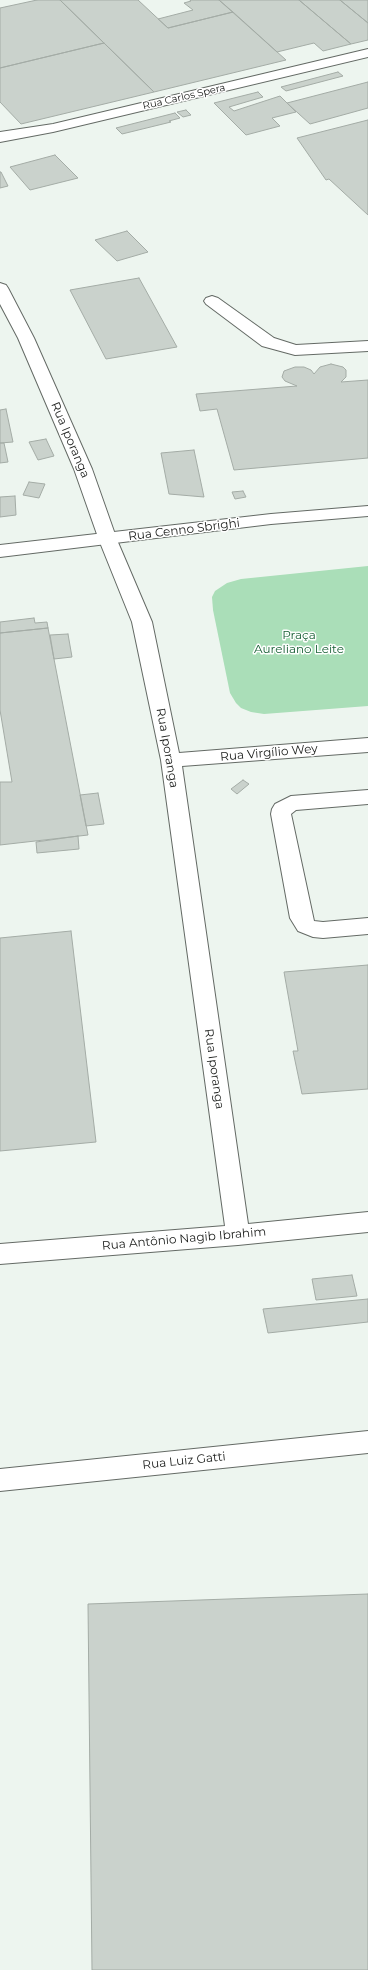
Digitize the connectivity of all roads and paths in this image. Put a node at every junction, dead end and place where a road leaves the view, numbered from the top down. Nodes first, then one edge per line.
1 (368, 53) edge
2 (0, 137) edge
3 (0, 288) edge
4 (212, 301) dead end
5 (368, 346) edge
6 (368, 511) edge
7 (108, 540) junction
8 (0, 551) edge
9 (368, 745) edge
10 (171, 760) junction
11 (368, 797) edge
12 (368, 926) edge
13 (368, 1222) edge
14 (238, 1235) junction
15 (0, 1254) edge
16 (368, 1442) edge
17 (0, 1480) edge

1 - 2 street, Rua Carlos Spera
3 - 7 street, Rua Iporanga
4 - 5 street
6 - 7 street, Rua Cenno Sbrighi
7 - 8 street, Rua Cenno Sbrighi
7 - 10 street, Rua Iporanga
9 - 10 street, Rua Virgílio Wey
10 - 14 street, Rua Iporanga
11 - 12 street
13 - 14 street, Rua Antônio Nagib Ibrahim
14 - 15 street, Rua Antônio Nagib Ibrahim
16 - 17 street, Rua Luiz Gatti

